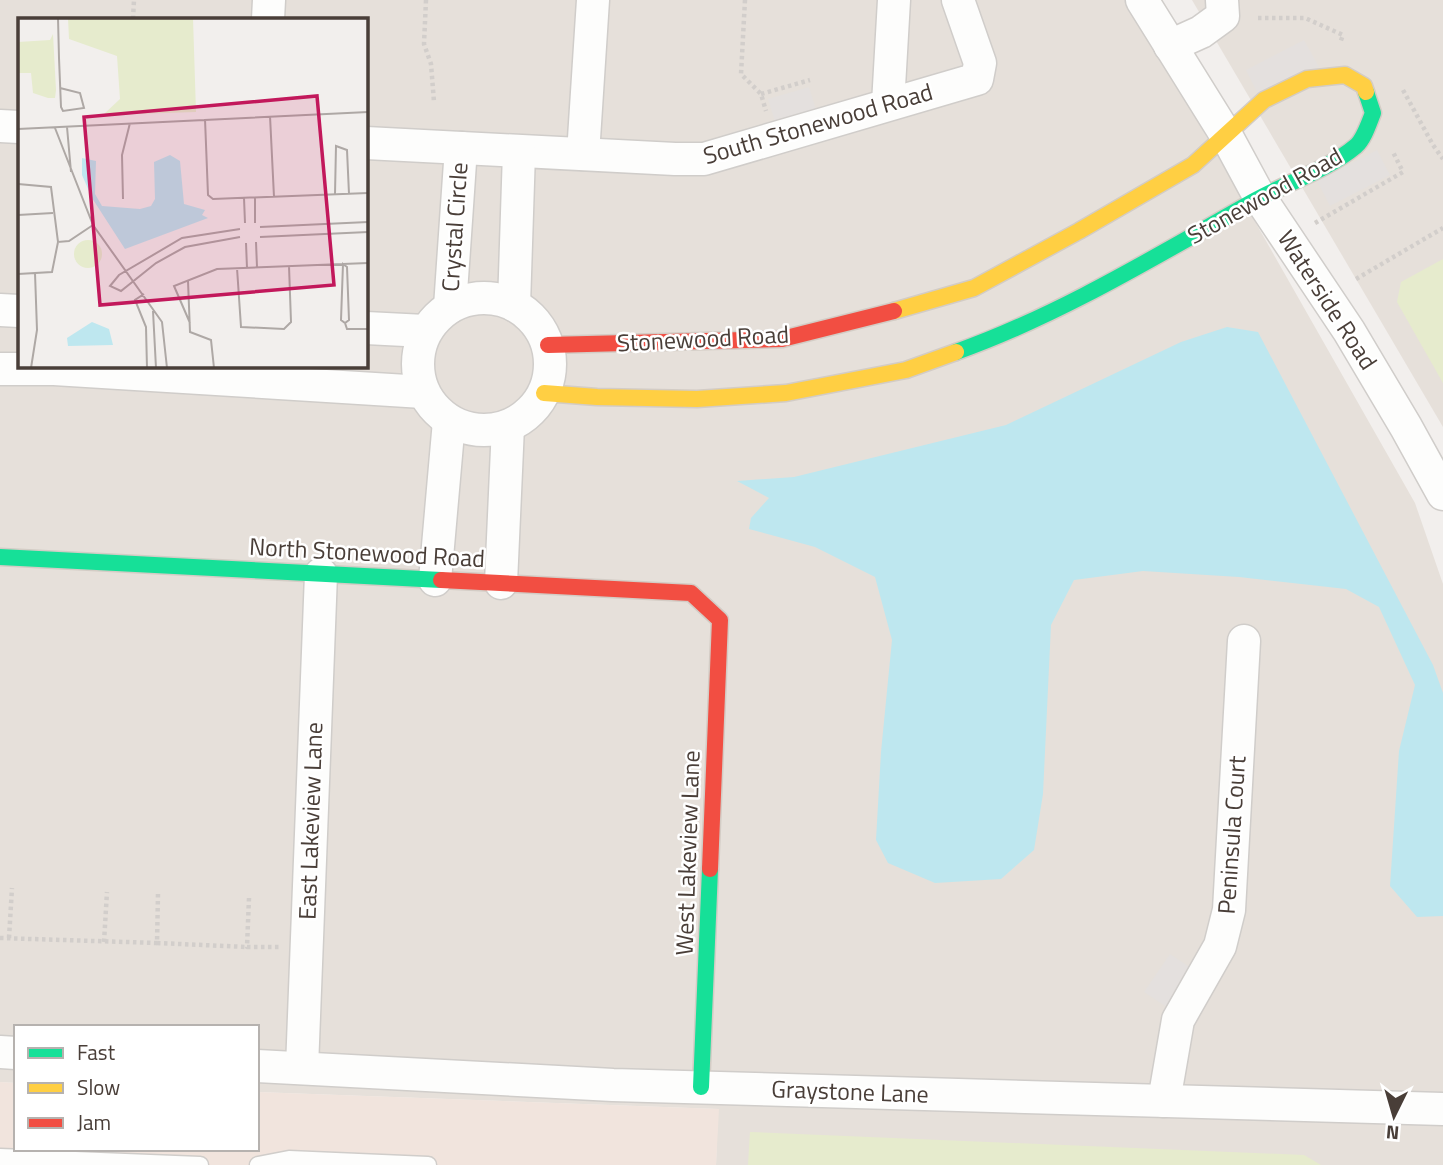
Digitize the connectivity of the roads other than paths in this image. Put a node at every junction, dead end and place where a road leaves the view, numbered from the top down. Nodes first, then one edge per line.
1 (269, 0) edge
2 (593, 0) edge
3 (894, 0) edge
4 (958, 0) edge
5 (1142, 0) edge
6 (1222, 0) edge
7 (268, 18) edge
8 (1170, 46) junction
9 (888, 104) junction
10 (0, 126) edge
11 (18, 127) edge
12 (1226, 135) junction
13 (368, 143) edge
14 (461, 148) junction
15 (519, 152) junction
16 (583, 154) junction
17 (1260, 198) junction
18 (514, 305) junction
19 (450, 307) junction
20 (0, 310) edge
21 (18, 311) edge
22 (368, 328) edge
23 (425, 331) junction
24 (548, 345) junction
25 (0, 369) edge
26 (423, 392) junction
27 (544, 393) junction
28 (449, 421) junction
29 (508, 426) junction
30 (1443, 494) edge
31 (0, 557) edge
32 (321, 574) junction
33 (435, 580) junction
34 (501, 583) junction
35 (720, 621) joint
36 (1244, 641) dead end
37 (259, 1066) edge
38 (302, 1068) junction
39 (701, 1087) junction
40 (1164, 1101) junction
41 (1443, 1109) edge
42 (0, 1157) edge
43 (289, 1162) edge
44 (200, 1165) edge
45 (258, 1165) edge
46 (428, 1165) edge

1 - 7 street
2 - 16 street
3 - 9 street
4 - 9 street, South Stonewood Road
5 - 8 street, Waterside Road
6 - 8 street
8 - 12 street, Waterside Road
9 - 16 street, South Stonewood Road
10 - 11 street
12 - 17 street, Waterside Road
12 - 17 street, Stonewood Road
12 - 24 street, Stonewood Road
13 - 14 street, South Stonewood Road
14 - 15 street, South Stonewood Road
14 - 19 street, Crystal Circle
15 - 16 street, South Stonewood Road
15 - 18 street
17 - 27 street, Stonewood Road
17 - 30 street, Waterside Road
18 - 19 street
18 - 24 street
19 - 23 street
20 - 21 street
22 - 23 street
23 - 26 street
24 - 27 street
25 - 26 street
26 - 28 street
27 - 29 street
28 - 29 street
28 - 33 street
29 - 34 street
31 - 32 street, North Stonewood Road
32 - 33 street, North Stonewood Road
32 - 38 street, East Lakeview Lane
33 - 34 street, North Stonewood Road
34 - 35 street, North Stonewood Road
35 - 39 street, West Lakeview Lane
36 - 40 street, Peninsula Court
37 - 38 street, Graystone Lane
38 - 39 street, Graystone Lane
39 - 40 street, Graystone Lane
40 - 41 street, Graystone Lane
42 - 44 lane
43 - 45 lane
43 - 46 lane

